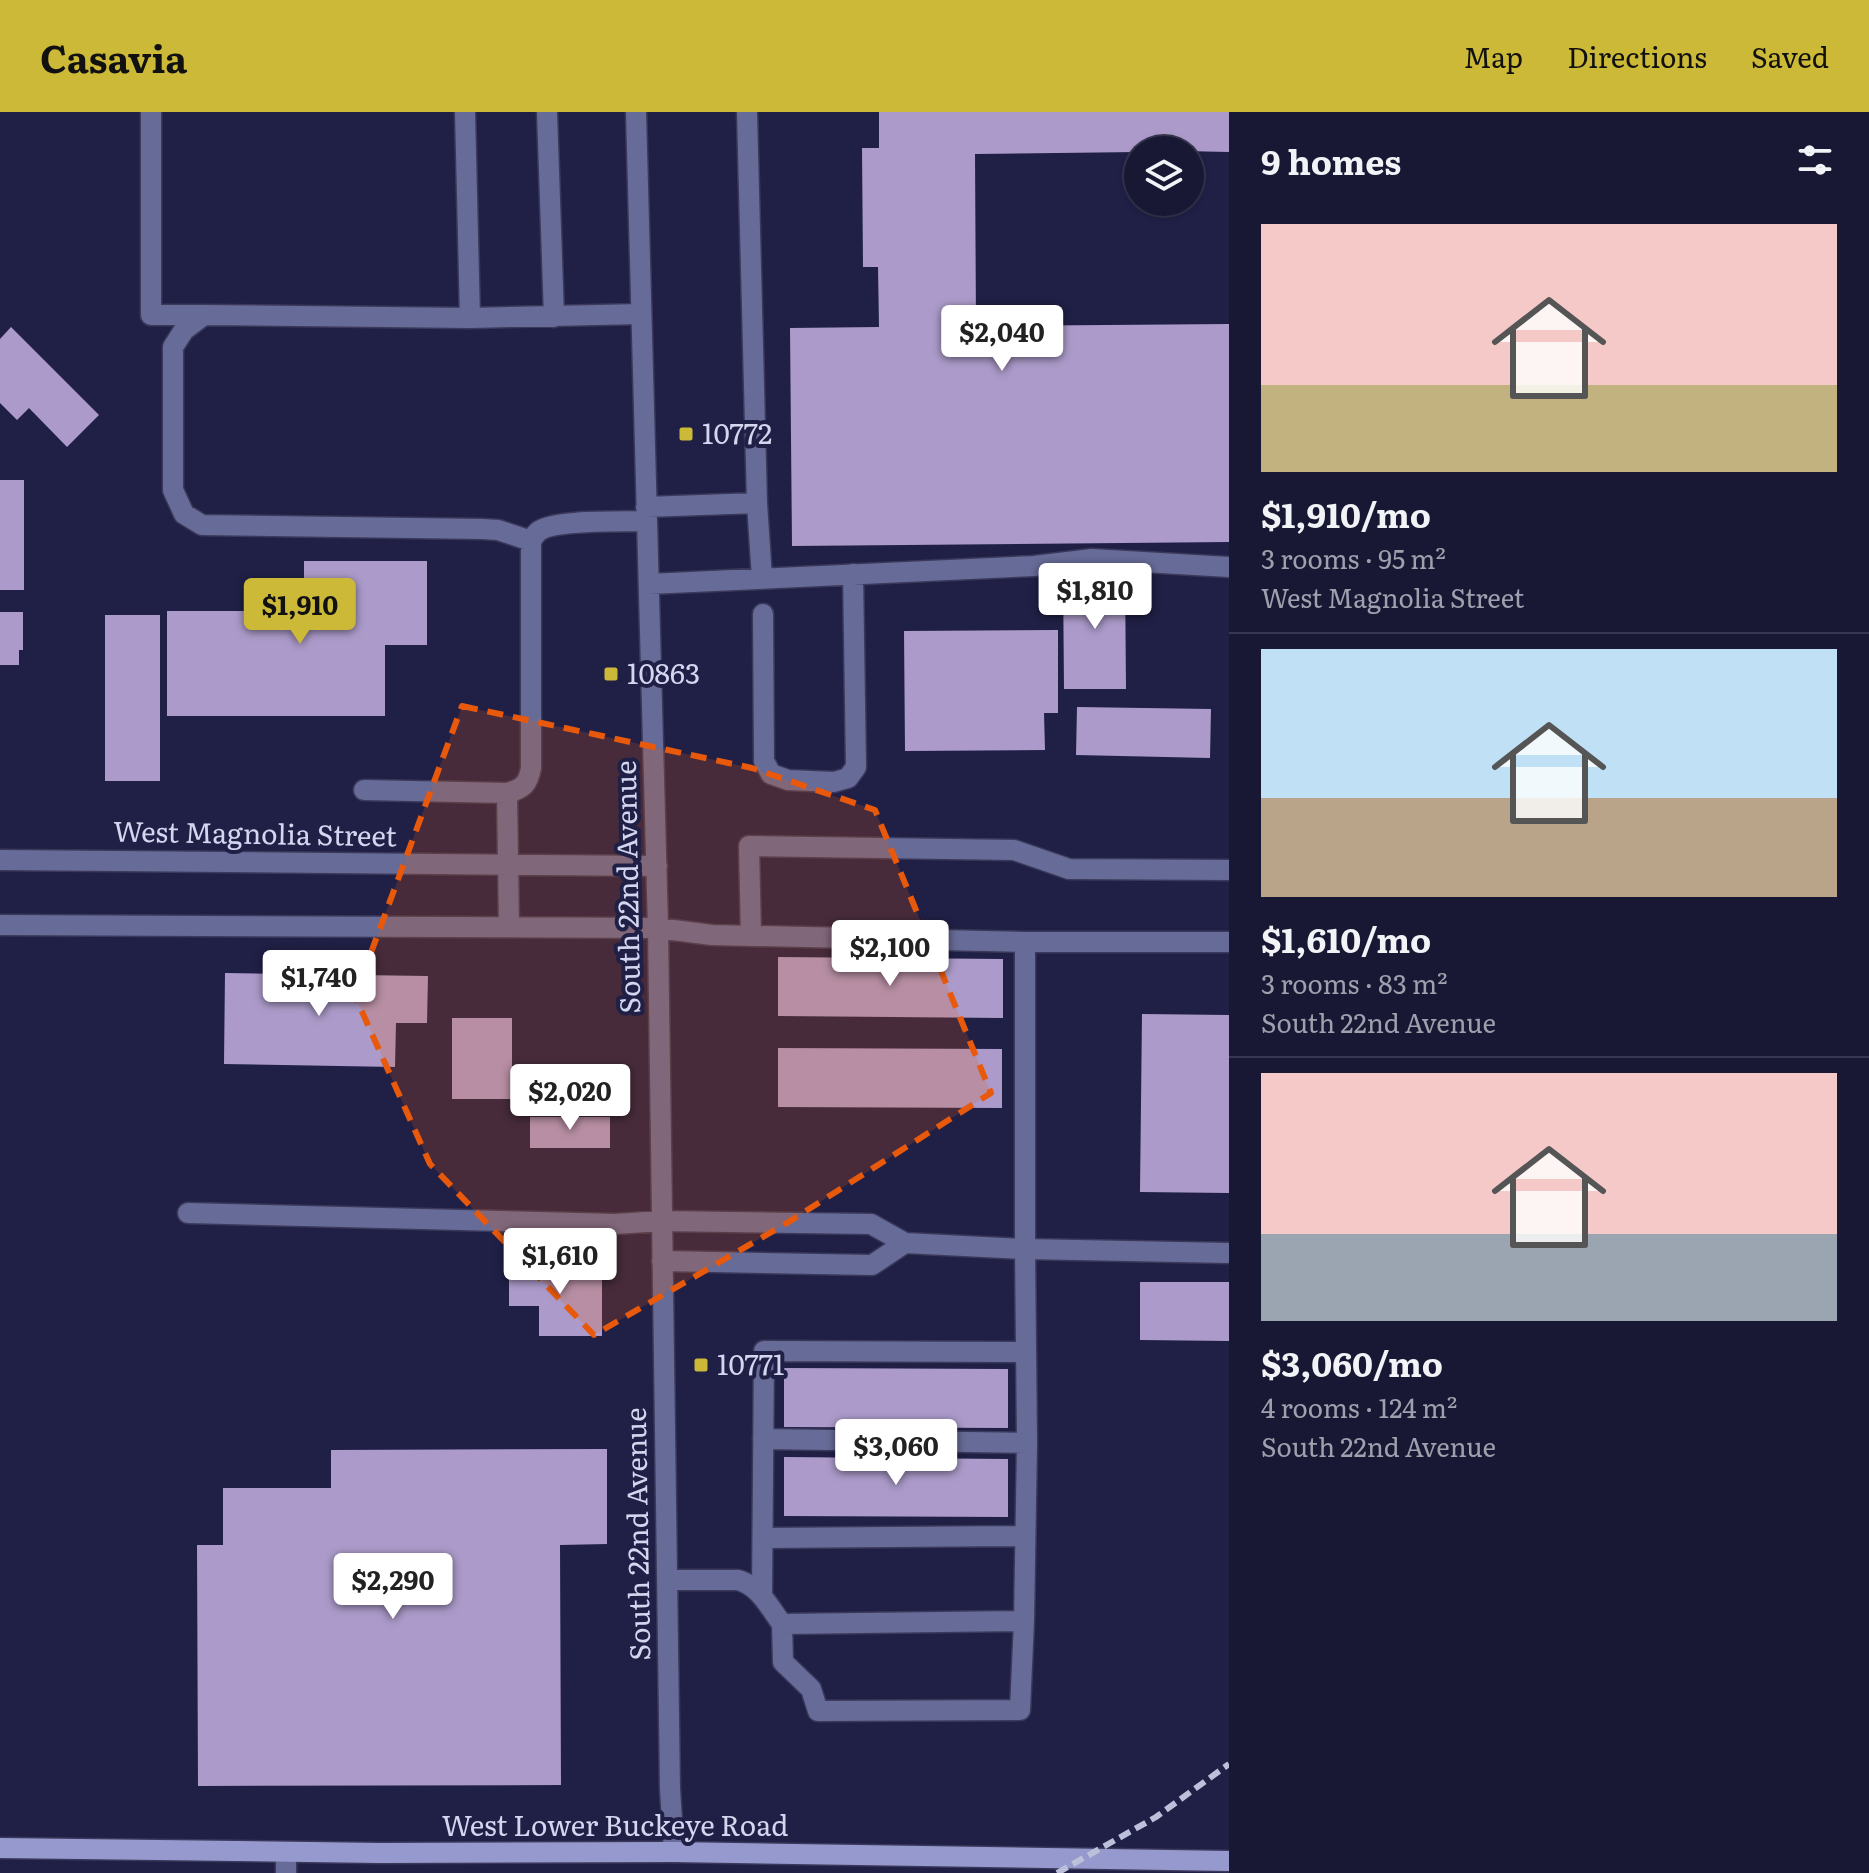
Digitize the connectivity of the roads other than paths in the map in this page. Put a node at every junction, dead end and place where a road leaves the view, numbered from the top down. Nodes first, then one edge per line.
1 (151, 112) edge
2 (465, 112) edge
3 (547, 112) edge
4 (636, 112) edge
5 (747, 112) edge
6 (641, 314) junction
7 (204, 315) junction
8 (554, 317) junction
9 (470, 318) junction
10 (757, 503) junction
11 (647, 514) junction
12 (531, 541) junction
13 (1229, 567) edge
14 (853, 574) junction
15 (762, 578) junction
16 (649, 584) junction
17 (763, 614) dead end
18 (364, 790) dead end
19 (507, 793) junction
20 (0, 860) edge
21 (509, 865) junction
22 (657, 866) junction
23 (1229, 870) edge
24 (0, 925) edge
25 (509, 927) junction
26 (658, 928) junction
27 (751, 936) junction
28 (1025, 942) junction
29 (1229, 942) edge
30 (188, 1213) dead end
31 (662, 1221) junction
32 (905, 1243) junction
33 (1025, 1249) junction
34 (1229, 1253) edge
35 (662, 1261) junction
36 (1026, 1352) junction
37 (763, 1439) junction
38 (1027, 1443) junction
39 (1025, 1536) junction
40 (763, 1538) junction
41 (667, 1580) junction
42 (762, 1595) junction
43 (1024, 1621) junction
44 (782, 1624) junction
45 (0, 1848) edge
46 (674, 1852) junction
47 (1229, 1861) edge
48 (286, 1863) edge

1 - 7 street
2 - 9 street
3 - 8 street
4 - 6 street, South 22nd Avenue
5 - 10 street
6 - 8 street
6 - 11 street, South 22nd Avenue
7 - 9 street
7 - 12 street
8 - 9 street
10 - 11 street
10 - 15 street
11 - 12 street
11 - 16 street, South 22nd Avenue
12 - 19 street
13 - 14 street
14 - 15 street
14 - 17 street
15 - 16 street
16 - 22 street, South 22nd Avenue
18 - 19 street
19 - 21 street
20 - 21 street, West Magnolia Street
21 - 22 street, West Magnolia Street
21 - 25 street
22 - 26 street, South 22nd Avenue
23 - 27 street
24 - 25 street
25 - 26 street
26 - 27 street
26 - 31 street, South 22nd Avenue
27 - 28 street
28 - 29 street
28 - 33 street
30 - 31 street
31 - 32 street
31 - 35 street, South 22nd Avenue
32 - 33 street
32 - 35 street
33 - 34 street
33 - 36 street
35 - 41 street, South 22nd Avenue
36 - 37 street
36 - 38 street
37 - 38 street
37 - 40 street
38 - 39 street
39 - 40 street
39 - 43 street
40 - 42 street
41 - 42 street
41 - 46 street, South 22nd Avenue
42 - 44 street
43 - 44 street
43 - 44 street
45 - 48 main road, West Lower Buckeye Road
46 - 47 main road, West Lower Buckeye Road
46 - 48 main road, West Lower Buckeye Road

